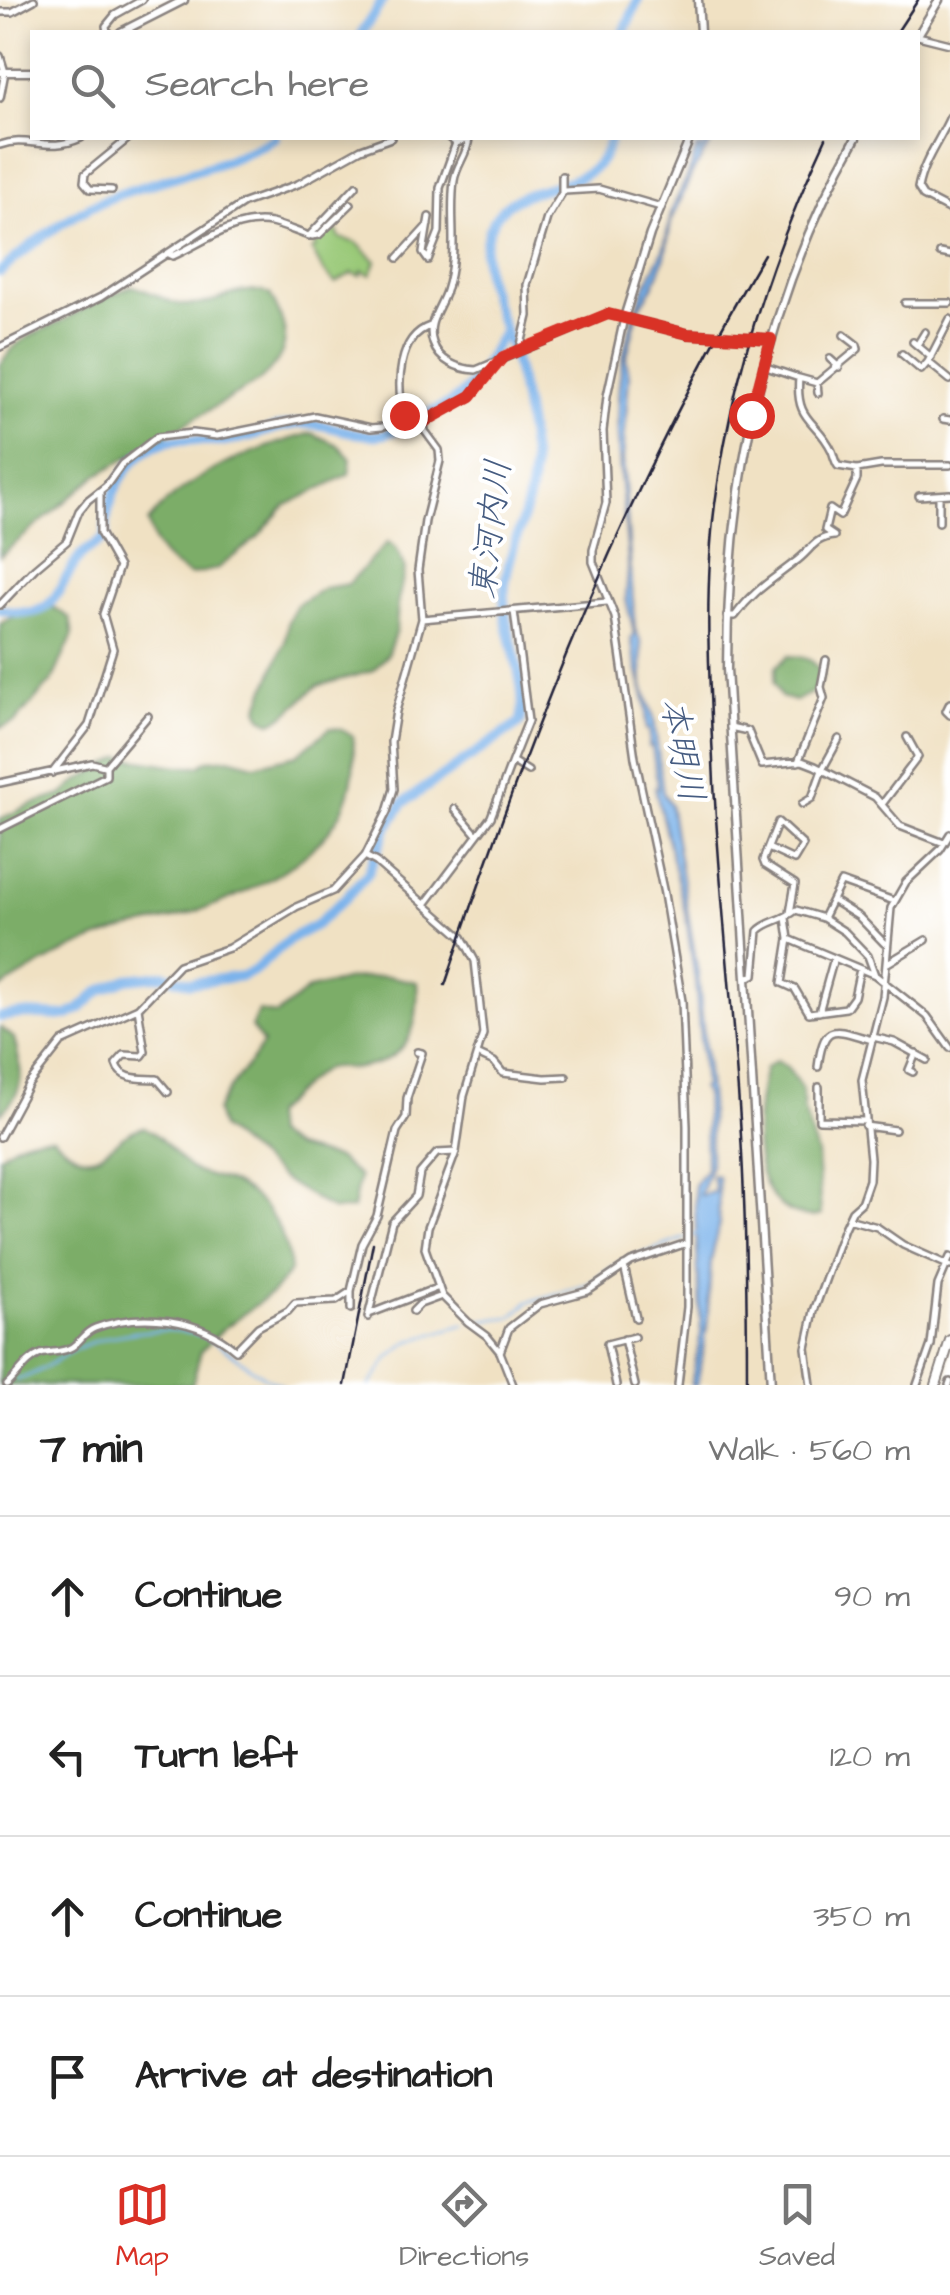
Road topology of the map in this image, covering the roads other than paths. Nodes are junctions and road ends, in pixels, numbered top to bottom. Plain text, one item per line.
1 (34, 0) edge
2 (142, 0) edge
3 (184, 0) edge
4 (698, 0) edge
5 (939, 0) edge
6 (0, 12) edge
7 (107, 30) edge
8 (124, 30) edge
9 (700, 30) edge
10 (920, 32) edge
11 (920, 36) edge
12 (950, 44) edge
13 (0, 56) edge
14 (3, 72) edge
15 (30, 72) edge
16 (0, 98) edge
17 (950, 117) edge
18 (76, 140) edge
19 (127, 140) edge
20 (386, 140) edge
21 (451, 140) edge
22 (465, 140) edge
23 (469, 140) edge
24 (689, 140) edge
25 (855, 140) edge
26 (456, 144) junction
27 (0, 145) edge
28 (562, 176) dead end
29 (356, 186) dead end
30 (112, 190) dead end
31 (563, 190) junction
32 (351, 204) dead end
33 (662, 206) junction
34 (950, 210) edge
35 (310, 236) junction
36 (940, 253) dead end
37 (168, 254) junction
38 (950, 256) edge
39 (398, 258) dead end
40 (905, 303) dead end
41 (950, 303) edge
42 (626, 319) junction
43 (949, 324) edge
44 (430, 326) junction
45 (925, 332) dead end
46 (844, 335) dead end
47 (771, 339) junction
48 (0, 346) edge
49 (518, 350) junction
50 (902, 354) dead end
51 (830, 359) dead end
52 (929, 360) junction
53 (496, 362) junction
54 (763, 366) junction
55 (839, 367) junction
56 (799, 378) junction
57 (950, 380) edge
58 (817, 382) junction
59 (818, 393) dead end
60 (804, 409) junction
61 (408, 414) junction
62 (421, 421) junction
63 (814, 424) dead end
64 (950, 465) edge
65 (857, 469) junction
66 (100, 492) junction
67 (950, 494) edge
68 (920, 496) dead end
69 (939, 496) junction
70 (939, 522) dead end
71 (607, 602) junction
72 (1, 604) edge
73 (511, 612) junction
74 (726, 616) junction
75 (422, 619) junction
76 (826, 660) dead end
77 (950, 703) edge
78 (950, 715) edge
79 (148, 716) dead end
80 (730, 727) junction
81 (906, 736) dead end
82 (839, 739) dead end
83 (512, 761) junction
84 (798, 762) junction
85 (106, 766) junction
86 (822, 770) junction
87 (528, 771) dead end
88 (52, 773) junction
89 (0, 784) edge
90 (882, 803) junction
91 (802, 804) dead end
92 (455, 809) dead end
93 (0, 829) edge
94 (950, 834) edge
95 (478, 835) junction
96 (944, 844) junction
97 (768, 848) junction
98 (366, 856) junction
99 (832, 900) junction
100 (894, 902) junction
101 (426, 904) junction
102 (788, 917) junction
103 (823, 918) junction
104 (789, 939) junction
105 (926, 940) dead end
106 (886, 945) junction
107 (834, 958) junction
108 (886, 964) junction
109 (860, 969) junction
110 (875, 975) junction
111 (746, 978) junction
112 (885, 980) junction
113 (138, 1008) junction
114 (819, 1012) junction
115 (873, 1039) junction
116 (950, 1048) edge
117 (418, 1052) dead end
118 (916, 1053) junction
119 (479, 1055) junction
120 (926, 1060) dead end
121 (818, 1067) dead end
122 (913, 1072) dead end
123 (566, 1077) dead end
124 (819, 1087) dead end
125 (168, 1092) dead end
126 (865, 1124) junction
127 (895, 1130) dead end
128 (0, 1138) edge
129 (456, 1152) junction
130 (848, 1219) junction
131 (687, 1239) junction
132 (949, 1262) edge
133 (624, 1266) junction
134 (439, 1288) junction
135 (351, 1292) junction
136 (442, 1296) junction
137 (351, 1309) dead end
138 (413, 1311) dead end
139 (636, 1318) dead end
140 (634, 1337) dead end
141 (624, 1340) junction
142 (950, 1340) edge
143 (500, 1352) junction
144 (6, 1385) edge
145 (513, 1385) edge
146 (616, 1385) edge
147 (636, 1385) edge
148 (678, 1385) edge
149 (771, 1385) edge
150 (810, 1385) edge
151 (917, 1385) edge
152 (936, 1385) edge

1 - 6 street
2 - 7 street
3 - 8 street
4 - 9 street
5 - 10 street
11 - 12 street
13 - 14 street
14 - 15 street
14 - 16 street
17 - 34 street
18 - 27 street
19 - 30 street
20 - 37 street
21 - 26 street
22 - 26 street
23 - 44 street
24 - 33 street
25 - 47 street
26 - 39 street
28 - 31 street
29 - 35 street
31 - 33 street
31 - 49 street
32 - 35 street
33 - 42 street
35 - 37 street
36 - 38 street
37 - 48 street
40 - 41 street
42 - 47 street
42 - 49 street
42 - 71 street
43 - 52 street
44 - 53 street
44 - 61 street
45 - 52 street
46 - 55 street
47 - 54 street
49 - 53 street
50 - 52 street
51 - 55 street
52 - 57 street
53 - 62 street
54 - 56 street
54 - 74 street
55 - 58 street
56 - 58 street
56 - 60 street
58 - 59 street
60 - 63 street
60 - 65 street
61 - 62 street
61 - 66 street
62 - 75 street
64 - 65 street
65 - 74 street
66 - 72 street
66 - 88 street
67 - 69 street
68 - 69 street
69 - 70 street
71 - 73 street
71 - 131 street
73 - 75 street
73 - 83 street
74 - 80 street
75 - 98 street
76 - 84 street
77 - 78 street
79 - 85 street
80 - 84 street
80 - 111 street
81 - 90 street
82 - 86 street
83 - 87 street
83 - 95 street
84 - 86 street
85 - 88 street
85 - 93 street
86 - 90 street
86 - 91 street
88 - 89 street
90 - 96 street
92 - 95 street
94 - 96 street
95 - 101 street
96 - 100 street
97 - 97 street
97 - 102 street
98 - 101 street
98 - 113 street
99 - 100 street
99 - 103 street
99 - 106 street
100 - 106 street
101 - 119 street
102 - 103 street
102 - 104 street
102 - 111 street
103 - 110 street
104 - 107 street
104 - 114 street
105 - 108 street
106 - 108 street
107 - 109 street
107 - 114 street
108 - 112 street
109 - 110 street
109 - 114 street
110 - 112 street
111 - 149 street
112 - 115 street
112 - 116 street
113 - 125 street
113 - 128 street
115 - 118 street
115 - 121 street
115 - 126 street
117 - 135 street
118 - 120 street
118 - 122 street
119 - 123 street
119 - 129 street
124 - 126 street
126 - 127 street
126 - 130 street
129 - 134 street
129 - 134 street
130 - 132 street
130 - 150 street
131 - 133 street
131 - 148 street
132 - 151 street
133 - 139 street
133 - 143 street
134 - 136 street
135 - 137 street
135 - 144 street
136 - 138 street
136 - 143 street
140 - 141 street
141 - 146 street
141 - 147 street
142 - 152 highway
143 - 145 street

